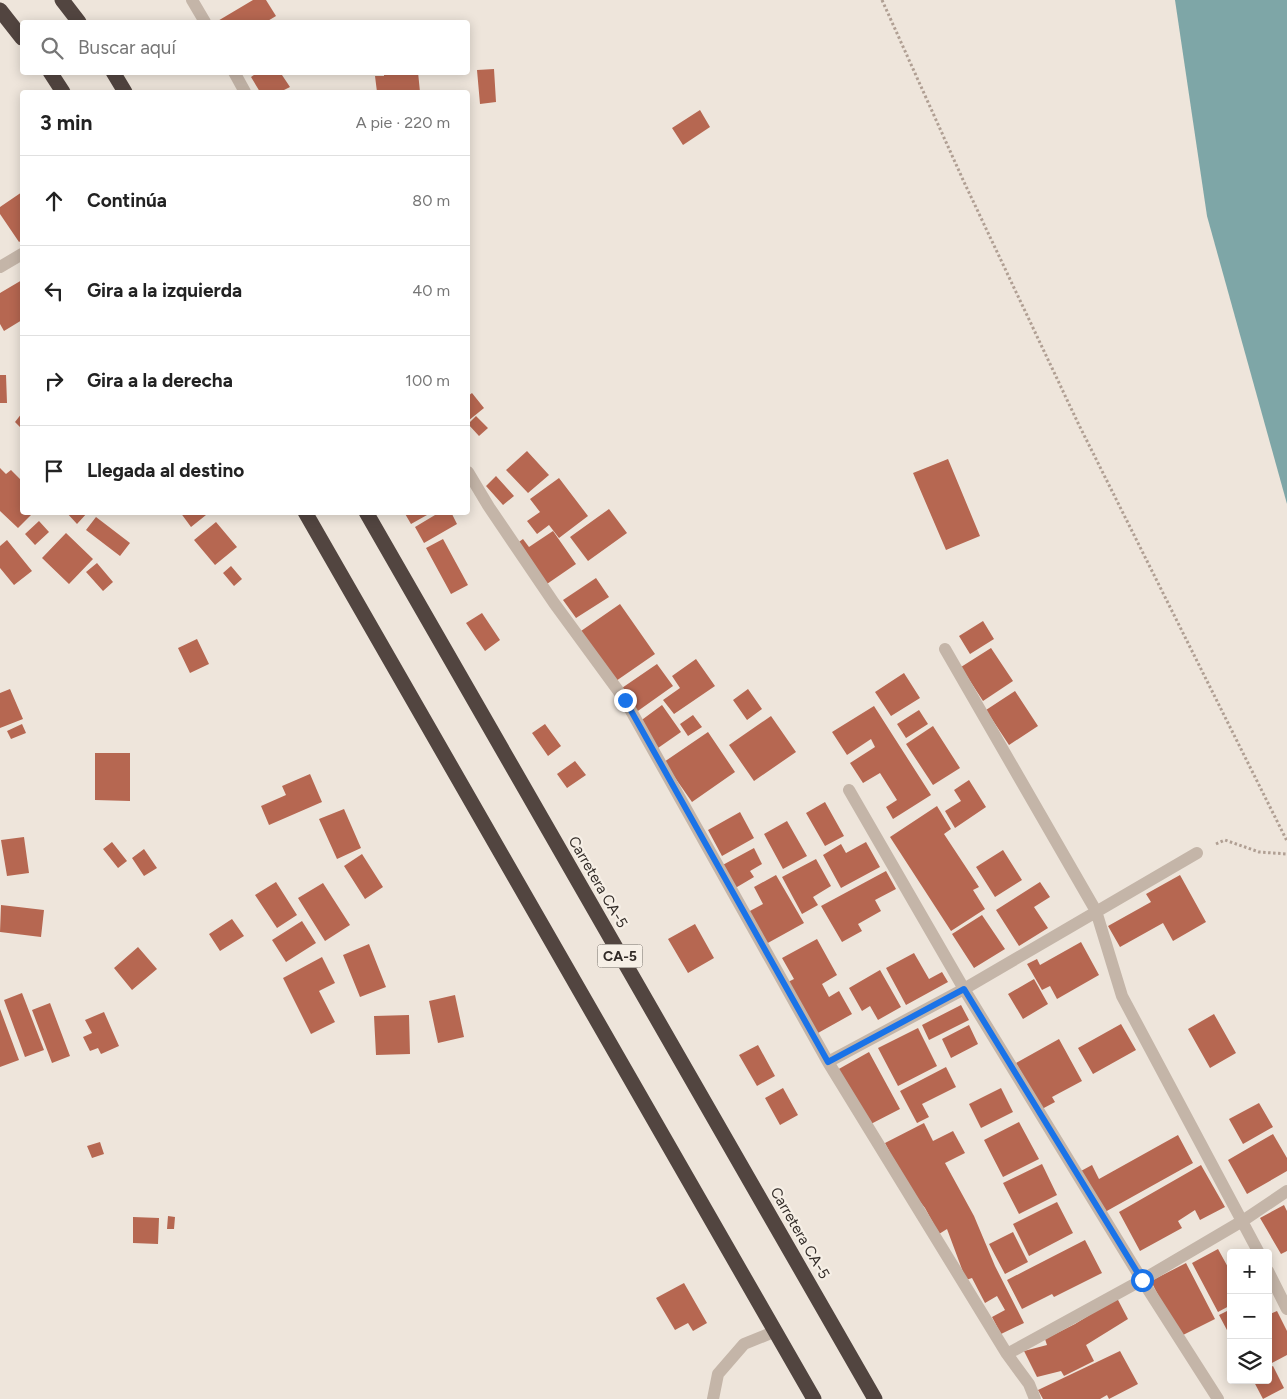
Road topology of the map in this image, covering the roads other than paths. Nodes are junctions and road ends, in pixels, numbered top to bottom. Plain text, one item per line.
1 (62, 0) edge
2 (192, 0) edge
3 (0, 10) edge
4 (77, 20) edge
5 (204, 20) edge
6 (20, 35) edge
7 (52, 75) edge
8 (115, 75) edge
9 (236, 75) edge
10 (62, 90) edge
11 (124, 90) edge
12 (244, 90) edge
13 (20, 255) edge
14 (0, 267) edge
15 (470, 476) edge
16 (307, 515) edge
17 (368, 515) edge
18 (945, 649) dead end
19 (849, 790) dead end
20 (1197, 853) road end
21 (1096, 911) junction
22 (964, 989) junction
23 (828, 1062) junction
24 (1287, 1191) edge
25 (1244, 1220) junction
26 (1258, 1249) edge
27 (1272, 1279) edge
28 (1142, 1280) junction
29 (1287, 1309) edge
30 (776, 1331) junction
31 (1007, 1354) junction
32 (713, 1399) edge
33 (814, 1399) edge
34 (875, 1399) edge
35 (1036, 1399) edge
36 (1218, 1399) edge

1 - 4 highway
2 - 5 street
3 - 6 highway
7 - 10 highway
8 - 11 highway
9 - 12 street
13 - 14 street
15 - 23 street
16 - 30 highway
17 - 34 highway, Carretera CA-5 / CA-5
18 - 21 street
19 - 22 street
20 - 21 street
21 - 22 street
21 - 25 street
22 - 23 street
22 - 28 street
23 - 31 street
24 - 25 street
25 - 26 street
25 - 28 street
27 - 29 street
28 - 31 street
28 - 36 street
30 - 32 street
30 - 33 highway
31 - 35 street

